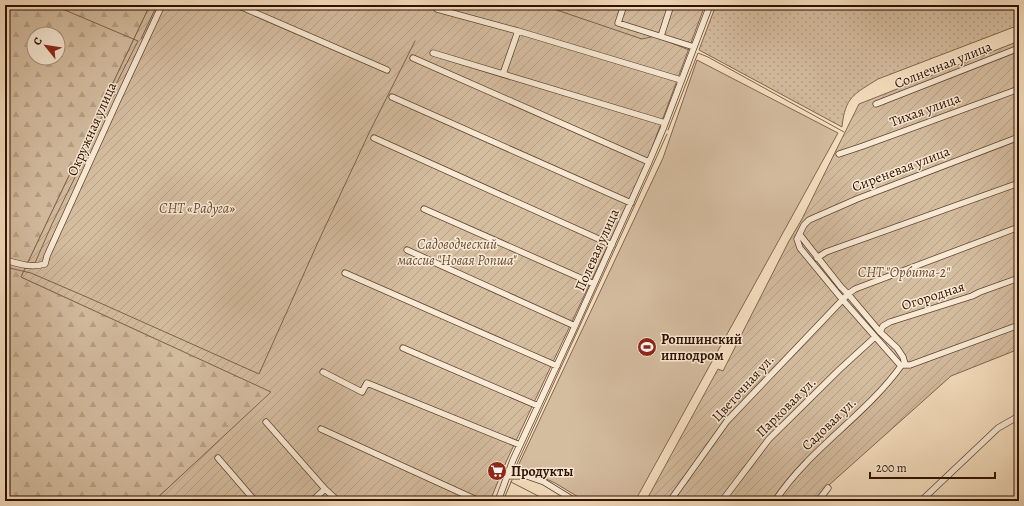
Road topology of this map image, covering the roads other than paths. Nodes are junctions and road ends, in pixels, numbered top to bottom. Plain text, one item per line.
1 (162, 5) edge
2 (237, 5) edge
3 (624, 5) edge
4 (671, 5) edge
5 (710, 5) edge
6 (437, 9) dead end
7 (518, 31) junction
8 (661, 36) junction
9 (694, 47) junction
10 (1019, 48) edge
11 (433, 53) dead end
12 (413, 58) dead end
13 (387, 70) dead end
14 (503, 74) junction
15 (681, 80) junction
16 (1019, 89) edge
17 (392, 97) dead end
18 (876, 104) dead end
19 (665, 123) junction
20 (1019, 137) edge
21 (374, 138) dead end
22 (839, 154) dead end
23 (649, 162) junction
24 (1019, 183) edge
25 (631, 203) junction
26 (424, 209) dead end
27 (1019, 227) edge
28 (800, 235) junction
29 (612, 245) junction
30 (407, 250) dead end
31 (817, 258) junction
32 (5, 260) edge
33 (345, 273) dead end
34 (1019, 278) edge
35 (594, 284) junction
36 (848, 294) junction
37 (842, 300) junction
38 (1019, 325) edge
39 (576, 326) junction
40 (880, 332) junction
41 (875, 337) junction
42 (403, 348) dead end
43 (903, 365) junction
44 (557, 366) junction
45 (323, 372) dead end
46 (538, 406) junction
47 (1019, 416) edge
48 (266, 422) dead end
49 (322, 429) dead end
50 (520, 445) junction
51 (218, 458) dead end
52 (508, 476) junction
53 (828, 488) dead end
54 (325, 489) junction
55 (255, 501) edge
56 (312, 501) edge
57 (338, 501) edge
58 (479, 501) edge
59 (498, 501) edge
60 (575, 501) edge
61 (670, 501) edge
62 (722, 501) edge
63 (775, 501) edge
64 (818, 501) edge
65 (921, 501) edge

1 - 32 street, Окружная улица
2 - 13 street
3 - 8 street
4 - 8 street
5 - 9 street, Полевая улица
6 - 7 street
7 - 14 street
7 - 15 street
8 - 9 street
9 - 15 street, Полевая улица
10 - 18 street, Солнечная улица
11 - 14 street
12 - 23 street
14 - 19 street
15 - 19 street, Полевая улица
16 - 22 street, Тихая улица
17 - 25 street
19 - 23 street, Полевая улица
20 - 28 street, Сиреневая улица
21 - 29 street
23 - 25 street, Полевая улица
24 - 31 street
25 - 29 street, Полевая улица
26 - 35 street
27 - 36 street, Цветочная ул.
28 - 31 street
28 - 37 street
29 - 35 street, Полевая улица
30 - 39 street
31 - 36 street
33 - 44 street
34 - 40 street, Огородная
35 - 39 street, Полевая улица
36 - 37 street, Цветочная ул.
36 - 40 street
37 - 41 street
37 - 61 street, Цветочная ул.
38 - 43 street
39 - 44 street, Полевая улица
40 - 43 street
41 - 43 street
41 - 62 street, Парковая ул.
42 - 46 street
43 - 63 street, Садовая ул.
44 - 46 street, Полевая улица
45 - 50 street
46 - 50 street, Полевая улица
47 - 65 street
48 - 54 street
49 - 58 street
50 - 52 street, Полевая улица
51 - 55 street
52 - 59 street, Полевая улица
52 - 60 street
53 - 64 street
54 - 56 street
54 - 57 street

